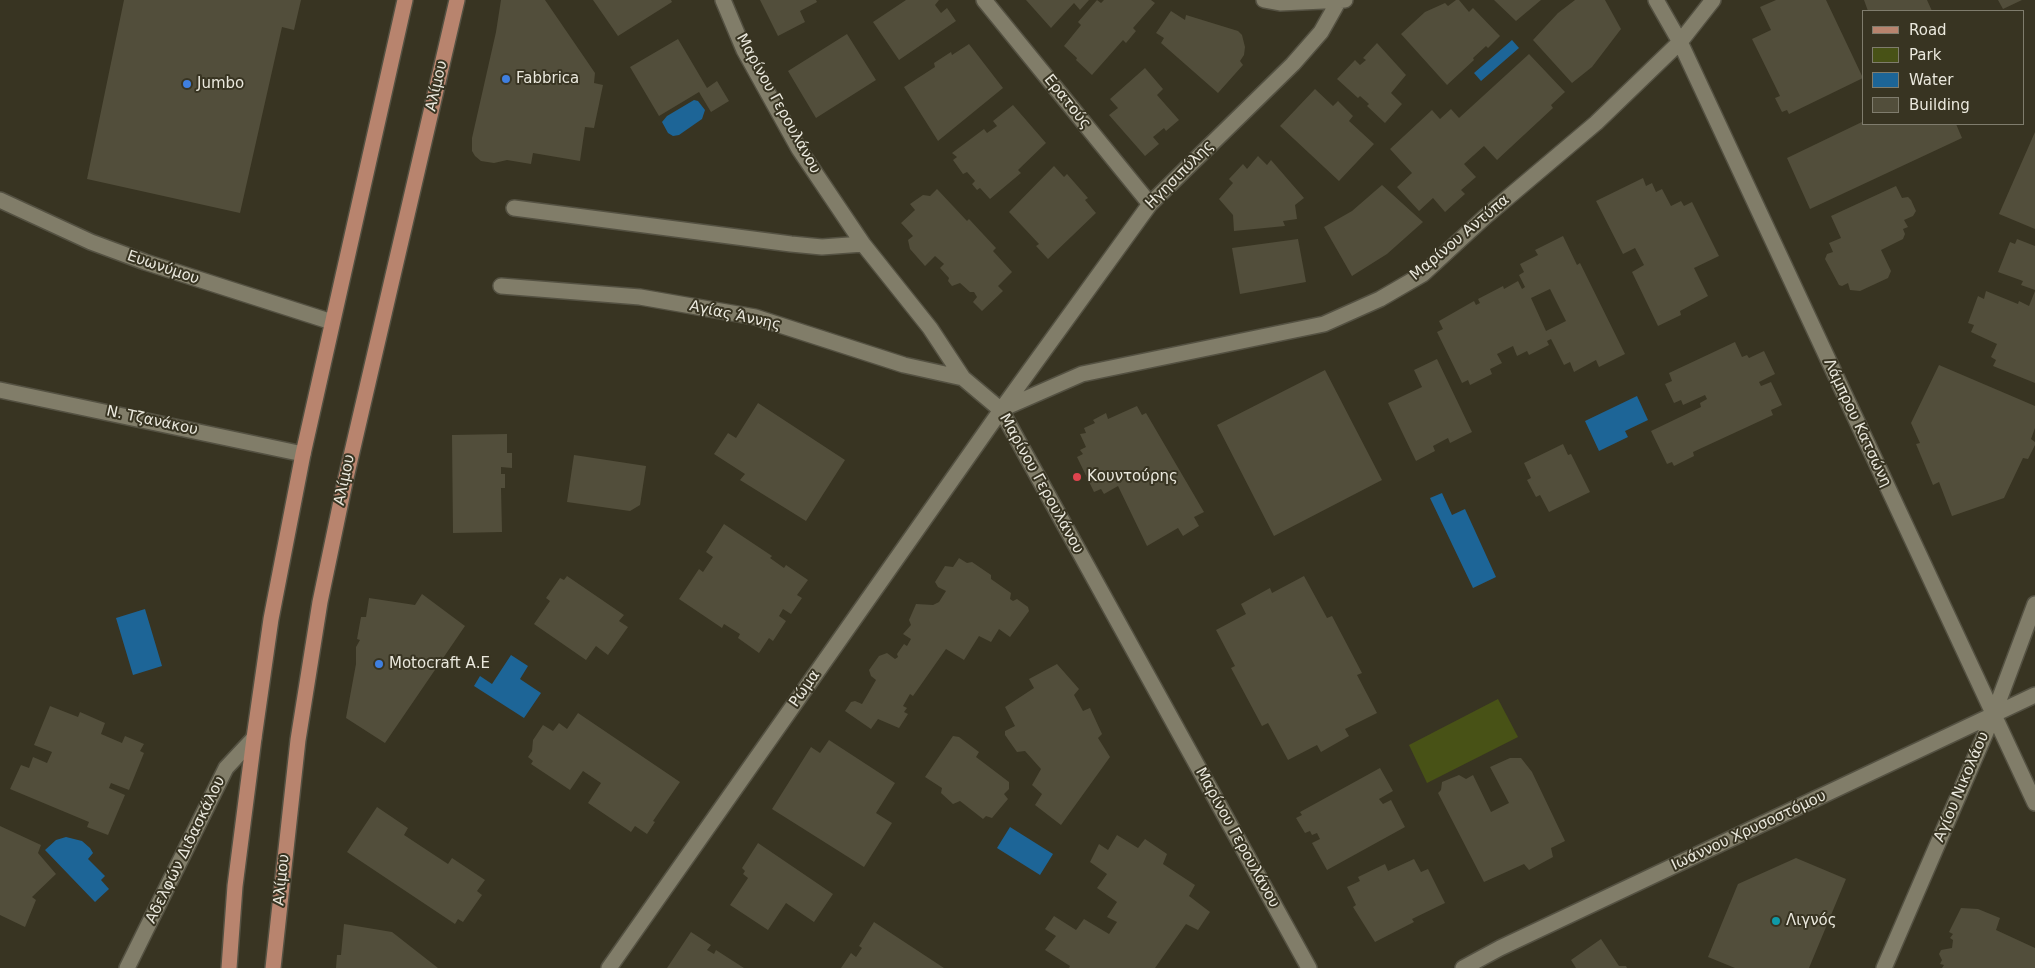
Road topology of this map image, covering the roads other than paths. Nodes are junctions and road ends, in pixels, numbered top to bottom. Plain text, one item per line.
1 (405, 0) edge
2 (457, 0) edge
3 (723, 0) edge
4 (984, 0) edge
5 (1264, 0) edge
6 (1656, 0) edge
7 (1713, 0) edge
8 (1342, 1) edge
9 (1680, 42) junction
10 (0, 200) edge
11 (1150, 204) junction
12 (514, 208) dead end
13 (863, 244) junction
14 (501, 286) dead end
15 (332, 322) junction
16 (964, 378) junction
17 (0, 393) edge
18 (1001, 410) junction
19 (303, 454) junction
20 (2035, 604) edge
21 (2035, 695) edge
22 (1993, 716) junction
23 (254, 738) junction
24 (2035, 803) edge
25 (127, 968) edge
26 (228, 968) edge
27 (273, 968) edge
28 (609, 968) edge
29 (1309, 968) edge
30 (1462, 968) edge
31 (1884, 968) edge

1 - 15 main road
2 - 27 main road, Αλίμου
3 - 13 street, Μαρίνου Γερουλάνου
4 - 11 street, Ερατούς
5 - 8 street
6 - 9 street, Λάμπρου Κατσώνη
7 - 9 street, Μαρίνου Αντύπα
8 - 11 street, Ηγησιπύλης
9 - 18 street, Μαρίνου Αντύπα
9 - 22 street, Λάμπρου Κατσώνη
10 - 15 street, Ευωνύμου
11 - 18 street, Ηγησιπύλης
12 - 13 street
13 - 16 street, Μαρίνου Γερουλάνου
14 - 16 street, Αγίας Άννης
15 - 19 main road
16 - 18 street, Μαρίνου Γερουλάνου
17 - 19 street, Ν. Τζανάκου
18 - 28 street, Ρώμα
18 - 29 street, Μαρίνου Γερουλάνου
19 - 23 main road
20 - 22 street, Αγίου Νικολάου
21 - 22 street, Ιωάννου Χρυσοστόμου
22 - 24 street, Λάμπρου Κατσώνη
22 - 30 street, Ιωάννου Χρυσοστόμου
22 - 31 street, Αγίου Νικολάου
23 - 25 street, Αδελφών Διδασκάλου
23 - 26 main road

